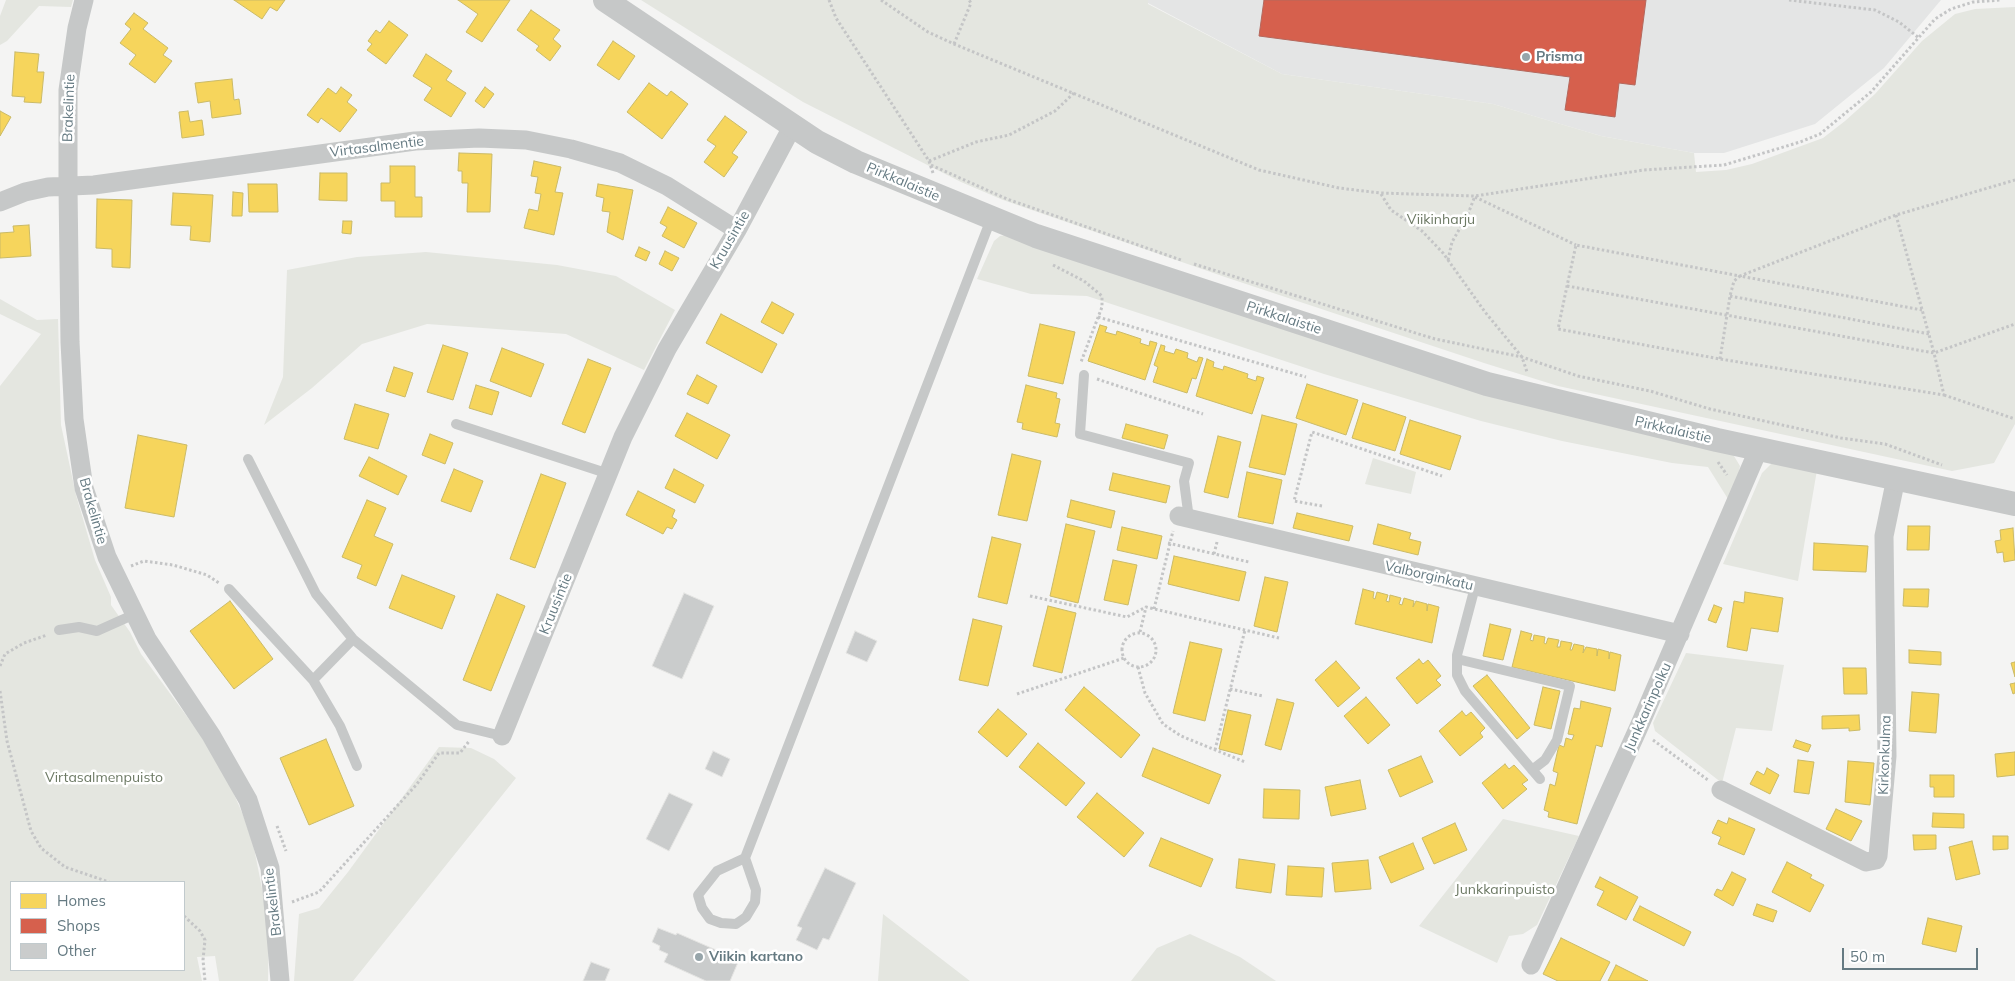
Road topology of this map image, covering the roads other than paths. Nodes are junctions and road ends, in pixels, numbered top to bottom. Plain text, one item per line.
1 (84, 0) edge
2 (605, 0) edge
3 (792, 127) junction
4 (68, 187) junction
5 (0, 202) edge
6 (991, 219) junction
7 (737, 230) junction
8 (1084, 374) road end
9 (456, 424) dead end
10 (1759, 448) junction
11 (248, 459) dead end
12 (608, 474) junction
13 (1896, 478) junction
14 (2015, 504) edge
15 (1184, 518) joint
16 (1475, 587) junction
17 (229, 589) road end
18 (135, 614) junction
19 (59, 630) road end
20 (1680, 634) junction
21 (353, 639) junction
22 (1457, 659) junction
23 (313, 680) junction
24 (502, 736) joint
25 (357, 766) dead end
26 (1532, 770) junction
27 (1540, 779) dead end
28 (1721, 790) road end
29 (745, 858) junction
30 (1531, 964) dead end
31 (280, 981) edge

1 - 4 street, Brakelintie
2 - 3 street, Pirkkalaistie
3 - 6 street, Pirkkalaistie
3 - 7 street, Kruusintie
4 - 5 street, Virtasalmentie
4 - 7 street, Virtasalmentie
4 - 18 street, Brakelintie
6 - 10 street, Pirkkalaistie
6 - 29 lane
7 - 12 street, Kruusintie
8 - 15 lane
9 - 12 lane
10 - 13 street, Pirkkalaistie
10 - 20 street, Junkkarinpolku
11 - 21 lane, Kruusintie
12 - 24 street, Kruusintie
13 - 14 street, Pirkkalaistie
13 - 28 street, Kirkonkulma
15 - 16 street, Valborginkatu
16 - 20 street, Valborginkatu
16 - 22 lane
17 - 23 lane
18 - 19 lane
18 - 31 street, Brakelintie
20 - 30 street, Junkkarinpolku
21 - 23 lane
21 - 24 lane, Kruusintie
22 - 26 lane
22 - 26 lane
23 - 25 lane
26 - 27 lane
29 - 29 lane

